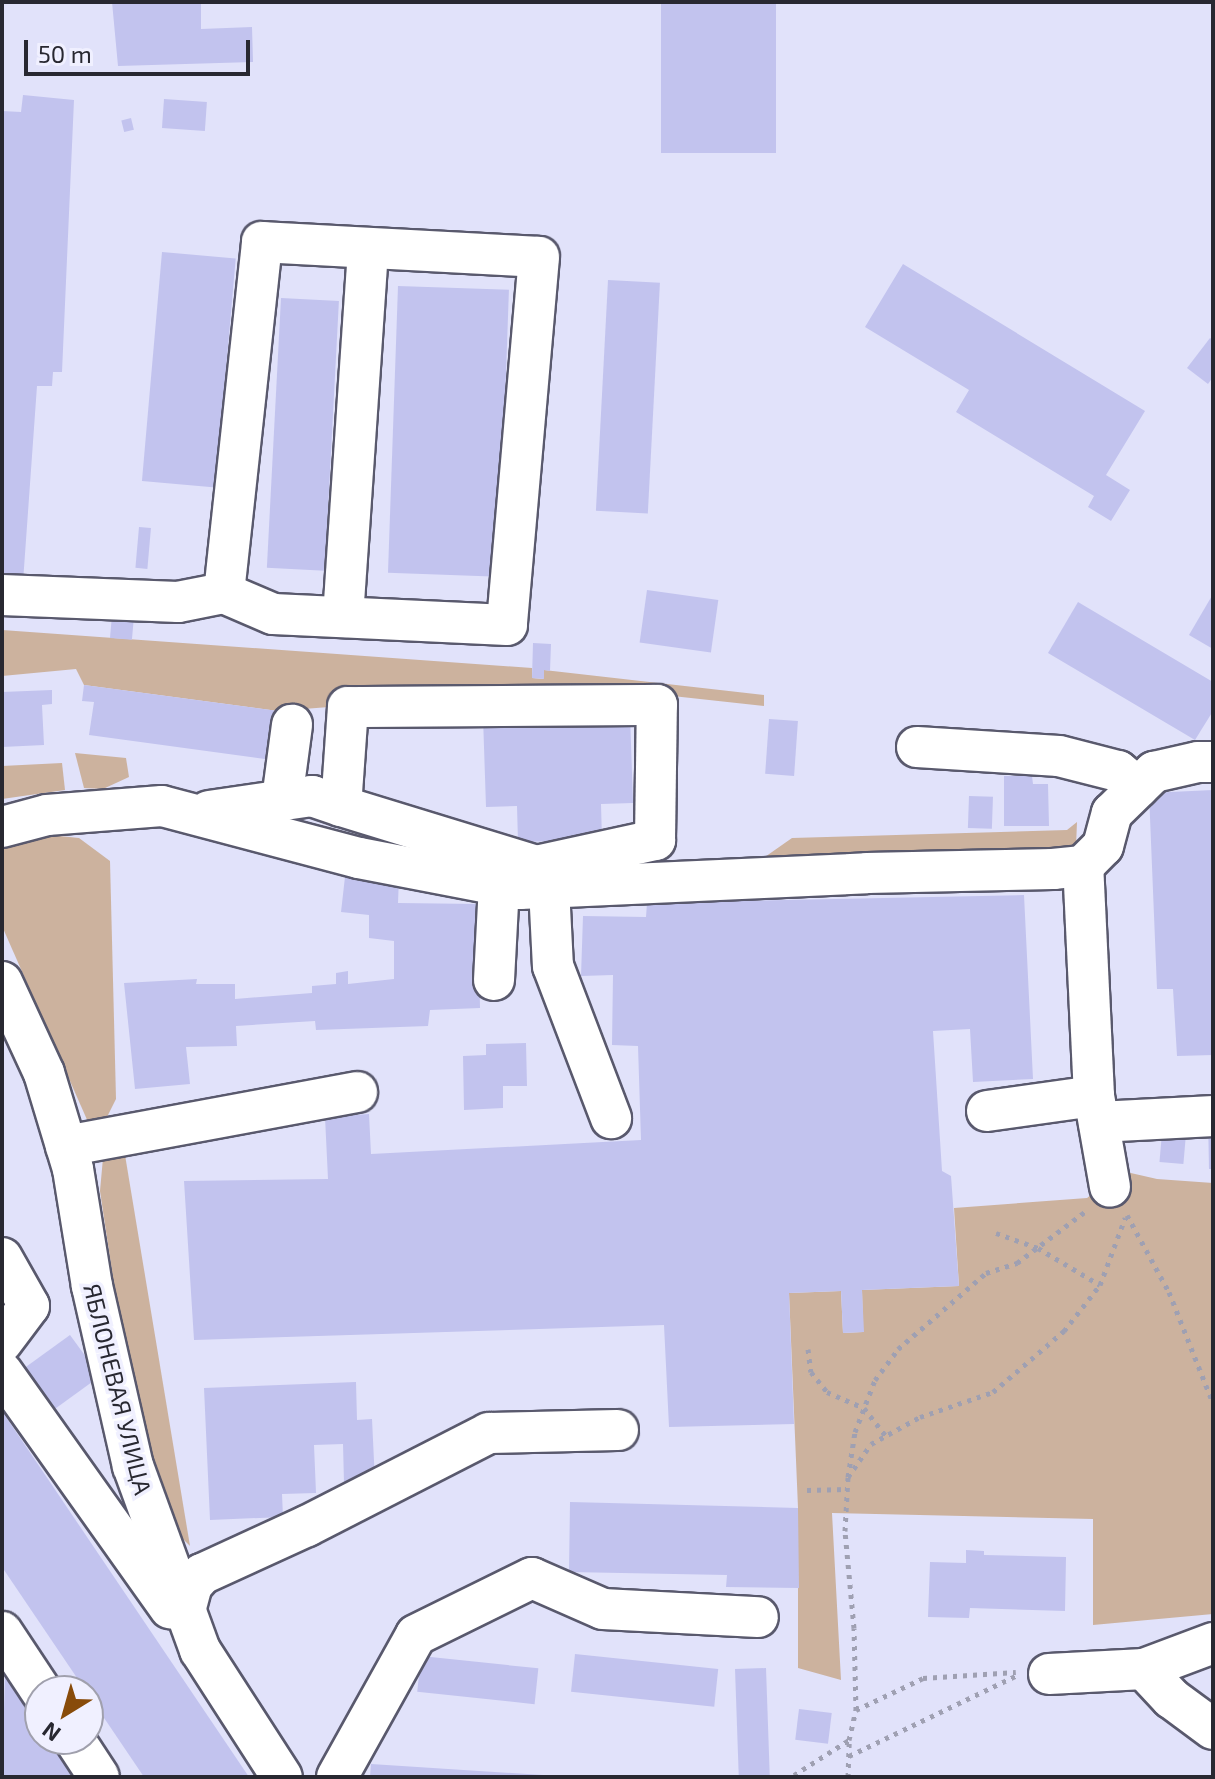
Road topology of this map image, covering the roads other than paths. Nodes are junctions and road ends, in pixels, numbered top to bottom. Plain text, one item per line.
1 (368, 249) junction
2 (224, 593) junction
3 (2, 595) edge
4 (343, 617) junction
5 (292, 725) dead end
6 (917, 747) dead end
7 (1213, 762) edge
8 (1138, 787) junction
9 (282, 800) junction
10 (341, 806) junction
11 (191, 814) junction
12 (2, 827) edge
13 (1083, 866) junction
14 (499, 885) junction
15 (549, 888) junction
16 (494, 980) dead end
17 (2, 982) edge
18 (357, 1092) dead end
19 (1096, 1109) junction
20 (987, 1111) dead end
21 (1213, 1116) edge
22 (611, 1118) dead end
23 (66, 1146) junction
24 (1118, 1201) road end
25 (2, 1258) edge
26 (2, 1342) edge
27 (2, 1372) edge
28 (618, 1430) dead end
29 (185, 1611) junction
30 (758, 1617) dead end
31 (2, 1632) edge
32 (1213, 1643) edge
33 (200, 1650) junction
34 (1144, 1669) junction
35 (1036, 1673) road end
36 (30, 1675) edge
37 (1213, 1729) edge
38 (85, 1755) edge
39 (99, 1777) edge
40 (282, 1777) edge
41 (337, 1777) edge

1 - 2 lane
1 - 4 lane
1 - 4 lane
2 - 3 lane
2 - 4 lane
5 - 9 lane
6 - 8 lane
7 - 8 lane
8 - 13 lane
9 - 10 lane
9 - 11 lane
10 - 10 lane
11 - 12 lane
11 - 14 lane
13 - 15 lane
13 - 19 lane
14 - 15 lane
14 - 16 lane
15 - 22 lane
17 - 23 lane, ЯБЛОНЕВАЯ УЛИЦА
18 - 23 lane
19 - 20 lane
19 - 21 lane
19 - 24 lane
23 - 29 lane, ЯБЛОНЕВАЯ УЛИЦА
25 - 26 lane
27 - 33 lane
28 - 29 lane
29 - 33 lane, ЯБЛОНЕВАЯ УЛИЦА
30 - 41 lane
31 - 36 lane
32 - 34 lane
33 - 40 lane, ЯБЛОНЕВАЯ УЛИЦА
34 - 35 lane
34 - 37 lane
38 - 39 lane

